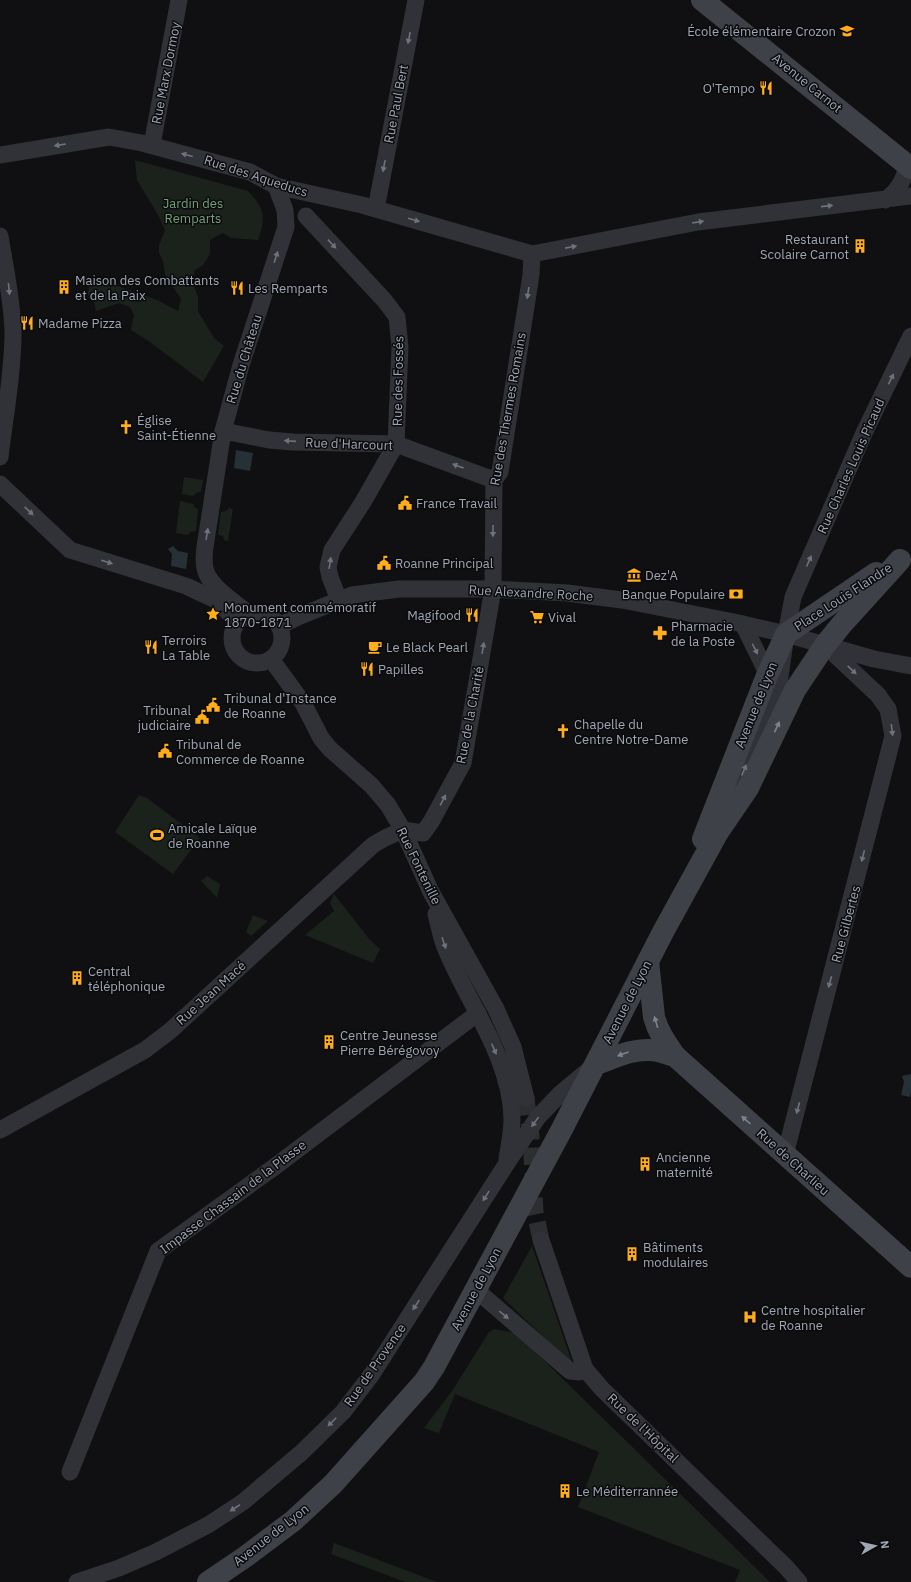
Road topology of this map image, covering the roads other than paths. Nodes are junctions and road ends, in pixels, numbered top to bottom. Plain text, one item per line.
1 (179, 0) edge
2 (416, 0) edge
3 (702, 0) edge
4 (152, 145) junction
5 (0, 155) edge
6 (909, 166) edge
7 (276, 186) junction
8 (911, 196) edge
9 (340, 199) junction
10 (885, 200) junction
11 (376, 209) junction
12 (306, 216) junction
13 (286, 227) junction
14 (0, 236) edge
15 (532, 254) junction
16 (911, 336) edge
17 (223, 431) junction
18 (396, 444) junction
19 (0, 457) edge
20 (494, 480) junction
21 (0, 484) edge
22 (905, 556) edge
23 (206, 573) junction
24 (862, 582) junction
25 (186, 586) junction
26 (492, 589) junction
27 (793, 597) joint
28 (339, 600) junction
29 (243, 618) junction
30 (743, 624) junction
31 (279, 626) junction
32 (786, 634) junction
33 (825, 645) junction
34 (271, 659) junction
35 (911, 666) edge
36 (768, 675) junction
37 (878, 695) joint
38 (403, 830) junction
39 (718, 832) junction
40 (431, 892) junction
41 (663, 932) junction
42 (648, 961) junction
43 (478, 1013) junction
44 (675, 1056) junction
45 (596, 1064) junction
46 (526, 1098) tunnel mouth
47 (0, 1130) edge
48 (785, 1155) junction
49 (507, 1163) junction
50 (541, 1240) tunnel mouth
51 (911, 1268) edge
52 (475, 1289) junction
53 (585, 1369) junction
54 (70, 1472) dead end
55 (77, 1582) edge
56 (208, 1582) edge
57 (799, 1582) edge

1 - 4 street, Rue Marx Dormoy
2 -> 11 street, Rue Paul Bert
3 - 6 main road, Avenue Carnot
4 -> 5 street, Rue des Aqueducs
7 -> 4 street, Rue des Aqueducs
6 - 10 street
7 - 9 street, Rue des Aqueducs
7 - 13 street, Rue du Château
8 - 10 street
9 - 11 street, Rue des Aqueducs
9 - 12 street
15 -> 10 street
11 -> 15 street, Rue des Aqueducs
12 - 13 street
12 -> 18 street, Rue des Fossés
17 -> 13 street, Rue du Château
14 -> 19 street
15 -> 20 street, Rue des Thermes Romains
27 -> 16 street, Rue Charles Louis Picaud
18 -> 17 street, Rue d'Harcourt
23 -> 17 street, Rue du Château
20 -> 18 street, Rue d'Harcourt
28 -> 18 street, Rue des Fossés
20 -> 26 street, Rue des Thermes Romains
21 -> 25 street
22 - 24 main road, Place Louis Flandre
22 - 33 main road, Avenue de Lyon
23 - 25 street
23 - 29 street
24 - 32 main road, Place Louis Flandre
24 - 33 street
25 - 29 street
26 - 28 street, Rue Alexandre Roche
26 - 30 street, Rue Alexandre Roche
38 -> 26 street, Rue de la Charité
27 - 32 street, Place Louis Flandre
28 - 31 street, Rue Alexandre Roche
29 - 31 street
29 - 34 street
30 - 32 street, Rue Alexandre Roche
30 -> 36 street
31 - 34 street
32 - 33 street, Place Louis Flandre
32 - 36 main road, Avenue de Lyon
39 -> 32 street
33 - 35 street, Place Louis Flandre
33 -> 37 street, Place Louis Flandre
39 -> 33 main road, Avenue de Lyon
34 - 38 street, Rue Fontenille
36 - 41 main road, Avenue de Lyon
37 -> 48 street, Rue Gilbertes
38 - 40 street, Rue Fontenille
38 - 47 street, Rue Jean Macé
39 - 41 main road, Avenue de Lyon
40 -> 43 street
40 - 46 street, Rue Fontenille
41 - 42 main road, Avenue de Lyon
44 -> 42 main road, Rue de Charlieu
42 - 45 main road, Avenue de Lyon
43 -> 49 street
43 - 54 street, Impasse Chassain de la Plasse
44 -> 45 main road, Rue de Charlieu
48 -> 44 main road, Rue de Charlieu
45 -> 49 street, Rue de Provence
45 - 52 main road, Avenue de Lyon
48 - 51 main road, Rue de Charlieu
49 -> 55 street, Rue de Provence
50 - 53 street, Rue de l'Hôpital
52 -> 53 street
52 - 56 main road, Avenue de Lyon
53 - 57 street, Rue de l'Hôpital

